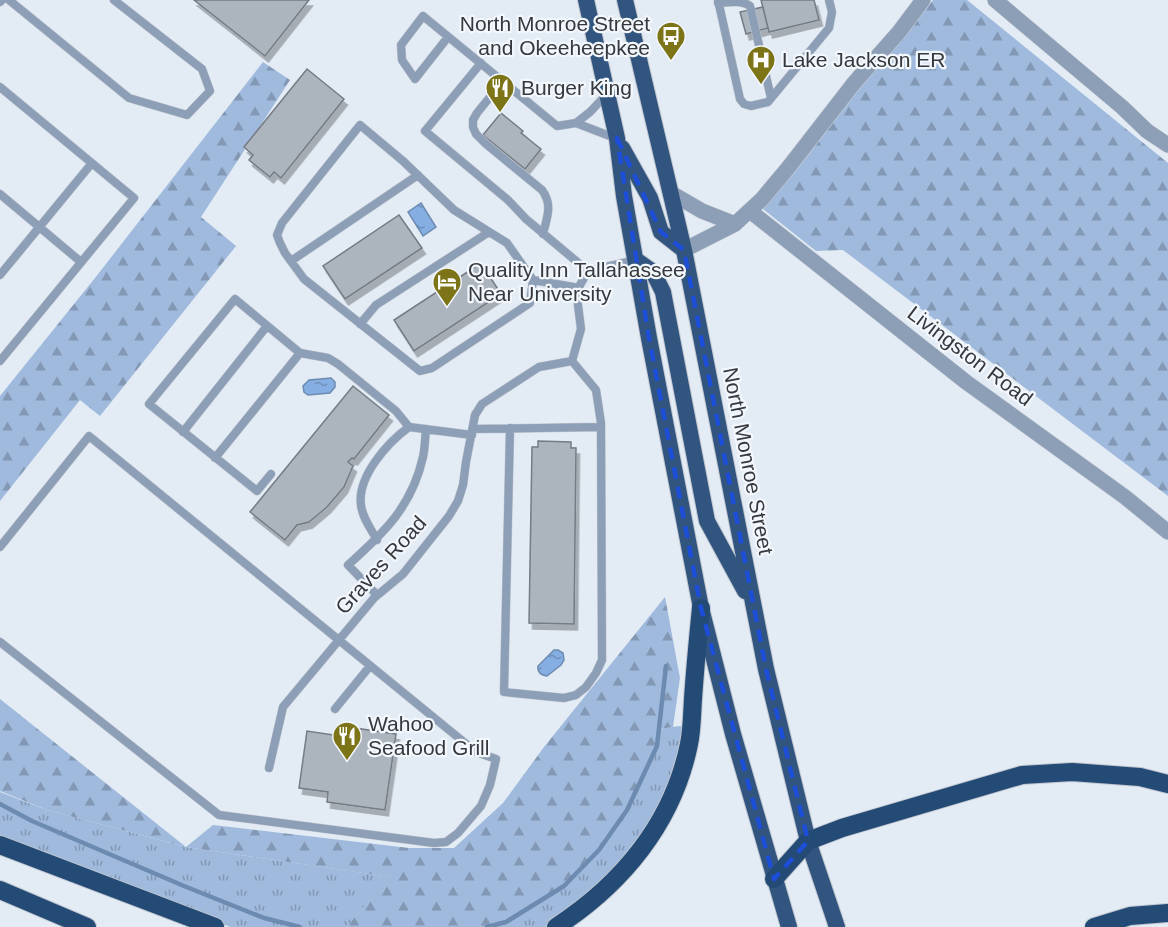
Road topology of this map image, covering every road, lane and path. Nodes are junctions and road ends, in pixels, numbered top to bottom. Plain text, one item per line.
1 (9, 0) edge
2 (114, 0) edge
3 (586, 0) edge
4 (625, 0) edge
5 (829, 0) edge
6 (923, 0) edge
7 (995, 0) edge
8 (718, 2) edge
9 (448, 37) junction
10 (480, 63) junction
11 (503, 81) junction
12 (0, 87) edge
13 (607, 94) junction
14 (771, 98) junction
15 (576, 123) junction
16 (617, 138) junction
17 (1168, 145) edge
18 (92, 163) junction
19 (418, 175) junction
20 (670, 193) junction
21 (0, 194) edge
22 (750, 211) junction
23 (735, 224) junction
24 (39, 227) junction
25 (489, 232) junction
26 (543, 234) junction
27 (684, 250) junction
28 (636, 260) junction
29 (291, 261) junction
30 (81, 262) junction
31 (588, 271) junction
32 (0, 275) edge
33 (533, 280) junction
34 (579, 288) junction
35 (360, 324) junction
36 (267, 326) junction
37 (300, 353) junction
38 (0, 361) edge
39 (572, 361) junction
40 (409, 427) junction
41 (600, 427) junction
42 (510, 428) junction
43 (426, 429) junction
44 (183, 432) junction
45 (472, 432) junction
46 (215, 458) junction
47 (271, 474) dead end
48 (1168, 532) edge
49 (377, 540) junction
50 (0, 547) edge
51 (377, 596) junction
52 (753, 605) junction
53 (700, 608) junction
54 (339, 640) junction
55 (0, 642) edge
56 (370, 666) junction
57 (335, 709) dead end
58 (269, 768) dead end
59 (1168, 783) edge
60 (808, 841) junction
61 (0, 846) edge
62 (774, 879) junction
63 (0, 890) edge
64 (1168, 913) edge
65 (87, 927) edge
66 (215, 927) edge
67 (556, 927) edge
68 (789, 927) edge
69 (837, 927) edge
70 (1094, 927) edge

1 - 2 lane
3 - 13 highway
4 - 20 highway, North Monroe Street
5 - 14 lane
6 - 22 street
7 - 17 street
8 - 14 lane
8 - 14 lane
9 - 9 lane
9 - 10 lane
10 - 11 lane
10 - 26 lane
11 - 15 lane
11 - 26 lane
12 - 18 lane
13 - 15 lane
13 - 16 highway
15 - 16 lane
16 - 27 highway
16 - 28 highway
18 - 24 lane
18 - 30 lane
19 - 25 lane
19 - 29 lane
19 - 29 lane
20 - 23 street
20 - 27 highway, North Monroe Street
21 - 24 lane
22 - 23 street
22 - 48 street, Livingston Road
23 - 27 street
24 - 30 lane
24 - 32 lane
25 - 33 lane
25 - 35 lane
26 - 31 lane
27 - 52 highway, North Monroe Street
28 - 31 lane
28 - 52 highway
28 - 53 highway
29 - 35 lane
30 - 38 lane
31 - 34 lane
33 - 34 lane
33 - 35 lane
34 - 39 lane
36 - 37 lane
36 - 44 lane
36 - 44 lane
37 - 40 lane
37 - 46 lane
39 - 41 lane
39 - 45 lane, Graves Road
40 - 43 lane
40 - 49 lane
41 - 42 lane
41 - 42 lane
42 - 45 lane
43 - 45 lane
43 - 49 lane
44 - 46 lane
45 - 51 lane, Graves Road
46 - 47 lane
49 - 51 lane
50 - 54 lane
51 - 54 lane, Graves Road
52 - 60 highway, North Monroe Street
53 - 62 highway
53 - 67 highway
54 - 56 lane
54 - 58 lane, Graves Road
55 - 56 lane
56 - 57 lane
59 - 60 highway
60 - 62 highway
60 - 69 highway, North Monroe Street
61 - 66 highway
62 - 68 highway
63 - 65 highway
64 - 70 highway

